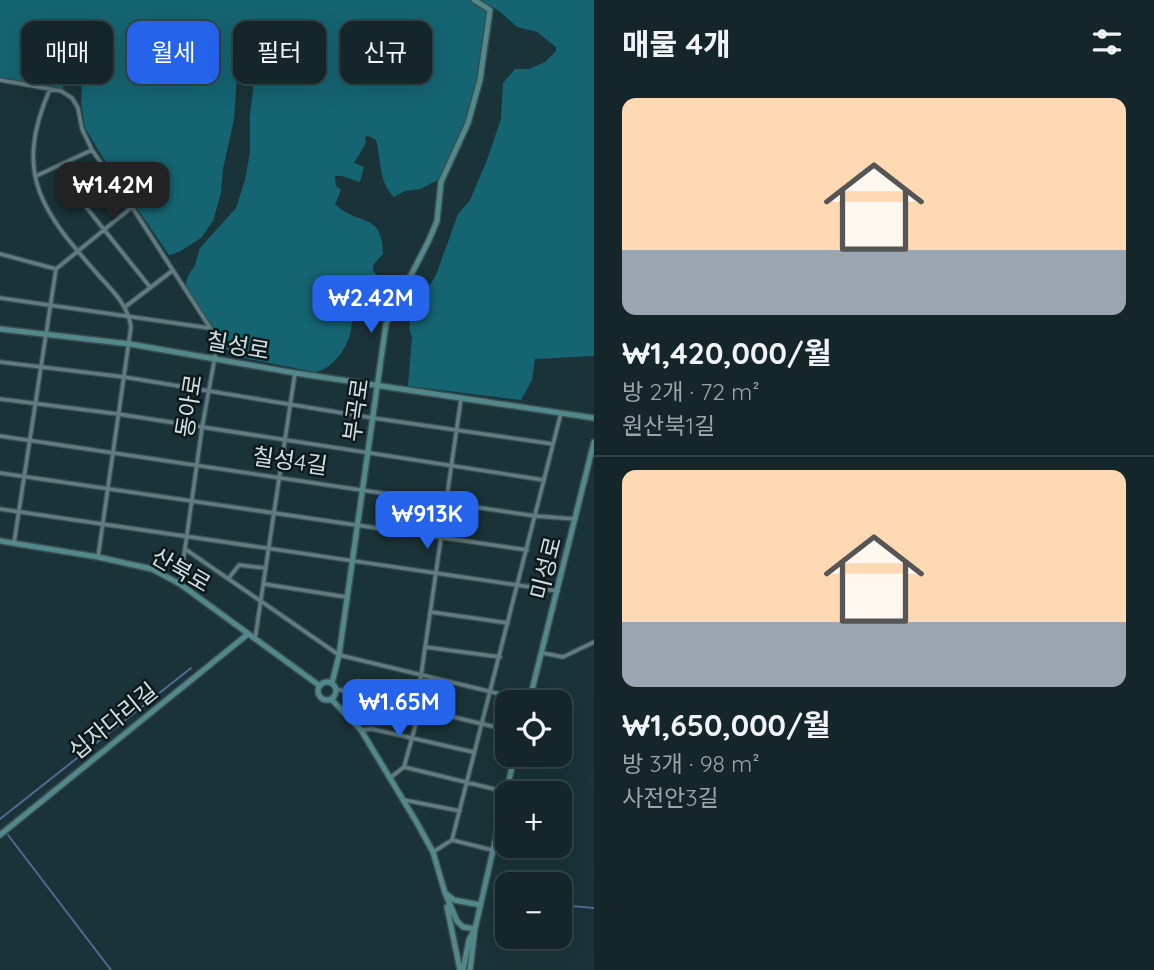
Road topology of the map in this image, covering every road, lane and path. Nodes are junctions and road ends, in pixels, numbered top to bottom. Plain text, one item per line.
1 (474, 0) edge
2 (0, 80) edge
3 (50, 89) junction
4 (92, 150) junction
5 (64, 164) junction
6 (36, 176) junction
7 (132, 207) junction
8 (103, 229) junction
9 (77, 251) junction
10 (0, 254) edge
11 (56, 269) junction
12 (172, 271) junction
13 (150, 287) junction
14 (0, 298) edge
15 (49, 304) junction
16 (125, 307) junction
17 (129, 315) junction
18 (209, 328) junction
19 (0, 329) edge
20 (45, 336) junction
21 (130, 344) junction
22 (215, 360) junction
23 (0, 362) edge
24 (40, 368) junction
25 (295, 373) junction
26 (124, 377) junction
27 (377, 386) junction
28 (208, 392) junction
29 (0, 399) edge
30 (461, 399) junction
31 (35, 404) junction
32 (290, 405) junction
33 (561, 413) junction
34 (118, 414) junction
35 (373, 418) junction
36 (594, 418) edge
37 (202, 428) junction
38 (457, 429) junction
39 (0, 436) edge
40 (29, 440) junction
41 (285, 441) junction
42 (594, 442) edge
43 (554, 444) junction
44 (113, 453) junction
45 (368, 453) junction
46 (198, 465) junction
47 (452, 466) junction
48 (0, 473) edge
49 (24, 477) junction
50 (279, 478) junction
51 (544, 480) junction
52 (108, 488) junction
53 (362, 489) junction
54 (192, 502) junction
55 (446, 502) junction
56 (0, 509) edge
57 (18, 512) junction
58 (274, 513) junction
59 (536, 516) junction
60 (576, 519) junction
61 (102, 525) junction
62 (357, 526) junction
63 (186, 537) junction
64 (441, 538) junction
65 (0, 541) edge
66 (14, 543) junction
67 (185, 550) junction
68 (268, 550) junction
69 (527, 550) junction
70 (98, 557) junction
71 (351, 561) junction
72 (266, 568) junction
73 (436, 574) junction
74 (229, 578) junction
75 (180, 584) junction
76 (264, 584) junction
77 (518, 586) junction
78 (558, 591) junction
79 (346, 597) junction
80 (262, 603) junction
81 (430, 612) junction
82 (509, 623) junction
83 (247, 634) junction
84 (255, 639) junction
85 (594, 642) edge
86 (425, 647) junction
87 (543, 653) junction
88 (339, 655) junction
89 (500, 657) junction
90 (421, 676) junction
91 (320, 686) junction
92 (334, 686) junction
93 (532, 690) edge
94 (489, 691) junction
95 (495, 692) edge
96 (331, 699) junction
97 (413, 707) junction
98 (420, 709) junction
99 (480, 723) junction
100 (495, 727) edge
101 (361, 730) junction
102 (411, 739) junction
103 (473, 752) junction
104 (404, 767) junction
105 (390, 778) junction
106 (467, 782) junction
107 (495, 789) edge
108 (402, 799) junction
109 (460, 811) junction
110 (0, 835) edge
111 (495, 838) edge
112 (452, 841) junction
113 (492, 850) junction
114 (433, 852) junction
115 (445, 893) junction
116 (480, 905) junction
117 (475, 929) junction
118 (461, 970) edge
119 (470, 970) edge

1 - 27 street, 부곡로
2 - 3 street, 동아로
3 - 4 street, 동아로
3 - 6 street
4 - 5 street
4 - 7 street, 동아로
5 - 6 street
5 - 8 street
6 - 9 street
7 - 8 street
7 - 12 street, 동아로
8 - 9 street
8 - 13 street
9 - 11 street
9 - 16 street
10 - 11 street
11 - 15 street
12 - 13 street
12 - 18 street, 동아로
13 - 16 street
14 - 15 street
15 - 17 street
15 - 20 street
16 - 17 street
17 - 18 street
17 - 21 street
18 - 22 street, 동아로
19 - 20 street, 칠성로
20 - 21 street, 칠성로
20 - 24 street
21 - 22 street, 칠성로
21 - 26 street
22 - 25 street, 칠성로
22 - 28 street, 동아로
23 - 24 street
24 - 26 street
24 - 31 street
25 - 27 street, 칠성로
25 - 32 street
26 - 28 street
26 - 34 street
27 - 30 street, 칠성로
27 - 35 street, 부곡로
28 - 32 street
28 - 37 street, 동아로
29 - 31 street
30 - 33 street, 칠성로
30 - 38 street
31 - 34 street
31 - 40 street
32 - 35 street
32 - 41 street
33 - 36 street, 칠성로
33 - 43 street
34 - 37 street
34 - 44 street
35 - 38 street
35 - 45 street, 부곡로
37 - 41 street
37 - 46 street, 동아로
38 - 43 street
38 - 47 street
39 - 40 street, 칠성4길
40 - 44 street, 칠성4길
40 - 49 street
41 - 45 street
41 - 50 street
42 - 60 street, 미성로
43 - 51 street
44 - 46 street, 칠성4길
44 - 52 street
45 - 47 street
45 - 53 street, 부곡로
46 - 50 street, 칠성4길
46 - 54 street, 동아로
47 - 51 street
47 - 55 street
48 - 49 street
49 - 52 street
49 - 57 street
50 - 53 street, 칠성4길
50 - 58 street
51 - 59 street
52 - 54 street
52 - 61 street
53 - 55 street, 칠성4길
53 - 62 street, 부곡로
54 - 58 street
54 - 63 street, 동아로
55 - 59 street, 칠성4길
55 - 64 street
56 - 57 street
57 - 61 street
57 - 66 street
58 - 62 street
58 - 68 street
59 - 60 street, 칠성4길
59 - 69 street
60 - 78 street, 미성로
61 - 63 street
61 - 70 street
62 - 64 street
62 - 71 street, 부곡로
63 - 67 street, 동아로
63 - 68 street
64 - 69 street
64 - 73 street
65 - 66 street, 산북로
66 - 70 street, 산북로
67 - 74 street
67 - 75 street, 동아로
68 - 71 street
68 - 72 street
69 - 77 street
70 - 75 street, 산북로
71 - 73 street
71 - 79 street, 부곡로
72 - 74 street
72 - 76 street
73 - 77 street
73 - 81 street
74 - 80 street
75 - 83 street, 산북로
76 - 79 street
76 - 80 street
77 - 78 street
77 - 82 street
78 - 87 street, 미성로
79 - 88 street, 부곡로
80 - 84 street
80 - 88 street
81 - 82 street
81 - 86 street
82 - 89 street
83 - 84 street, 산북로
83 - 110 street, 십자다리길
84 - 91 street, 산북로
85 - 87 street
86 - 89 street
86 - 90 street
87 - 93 street, 미성로
88 - 90 street
88 - 92 street, 부곡로
89 - 94 street
90 - 94 street
90 - 97 street
91 - 92 street
91 - 96 street
92 - 96 street
92 - 97 street
94 - 95 street
94 - 99 street
96 - 101 street
97 - 98 street
98 - 99 street
98 - 102 street
99 - 100 street
99 - 103 street
101 - 102 street
101 - 105 street
102 - 103 street
102 - 104 street
103 - 106 street
104 - 105 street
104 - 106 street
105 - 108 street
106 - 107 street
106 - 109 street
108 - 109 street
108 - 114 street
109 - 112 street
111 - 113 street
112 - 113 street
112 - 114 street
113 - 116 street
114 - 115 street
115 - 116 street
115 - 117 street
115 - 118 street
116 - 117 street
117 - 118 street
117 - 119 street

